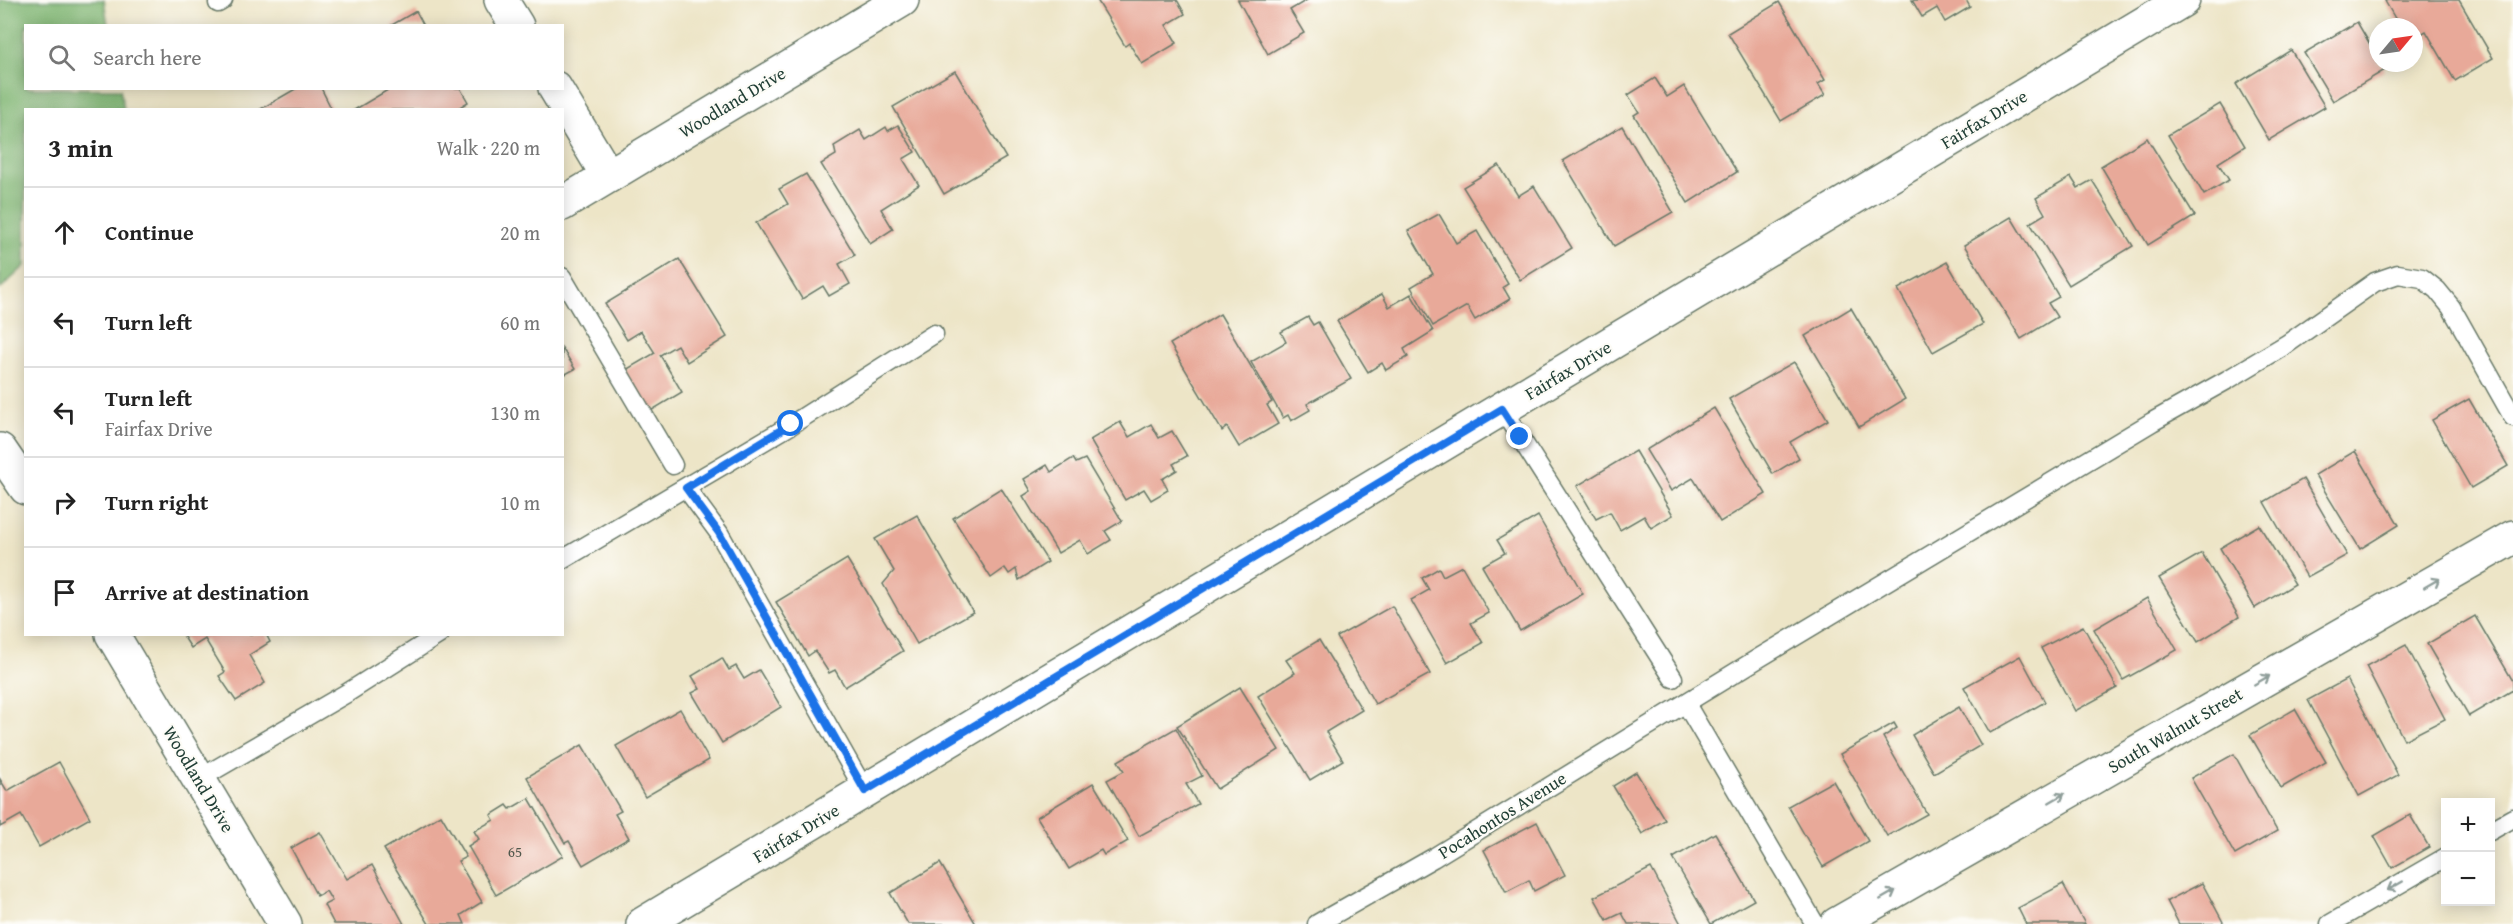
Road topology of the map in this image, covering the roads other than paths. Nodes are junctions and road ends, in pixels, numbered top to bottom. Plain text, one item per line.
1 (501, 0) edge
2 (902, 0) edge
3 (2183, 0) edge
4 (516, 24) edge
5 (556, 90) edge
6 (608, 176) junction
7 (564, 203) edge
8 (564, 280) edge
9 (934, 334) dead end
10 (1502, 409) junction
11 (2513, 417) edge
12 (0, 450) edge
13 (673, 465) dead end
14 (24, 485) edge
15 (686, 488) junction
16 (2513, 537) edge
17 (564, 559) edge
18 (113, 636) edge
19 (438, 636) edge
20 (1673, 678) dead end
21 (1686, 704) junction
22 (199, 778) junction
23 (865, 791) junction
24 (2513, 818) edge
25 (2495, 828) edge
26 (2441, 859) edge
27 (285, 924) edge
28 (644, 924) edge
29 (1317, 924) edge
30 (1815, 924) edge
31 (1837, 924) edge
32 (2330, 924) edge

1 - 4 street
2 - 6 street, Woodland Drive
3 - 10 street, Fairfax Drive
5 - 6 street
6 - 7 street, Woodland Drive
8 - 13 lane
9 - 15 lane
10 - 20 lane
10 - 23 street, Fairfax Drive
11 - 21 lane, Pocahontos Avenue
12 - 14 street
15 - 17 lane
15 - 23 lane
31 -> 16 street, South Walnut Street
18 - 22 street, Woodland Drive
19 - 22 lane
21 - 29 lane, Pocahontos Avenue
21 - 30 lane
22 - 27 street, Woodland Drive
23 - 28 street, Fairfax Drive
24 - 25 lane
26 -> 32 lane

